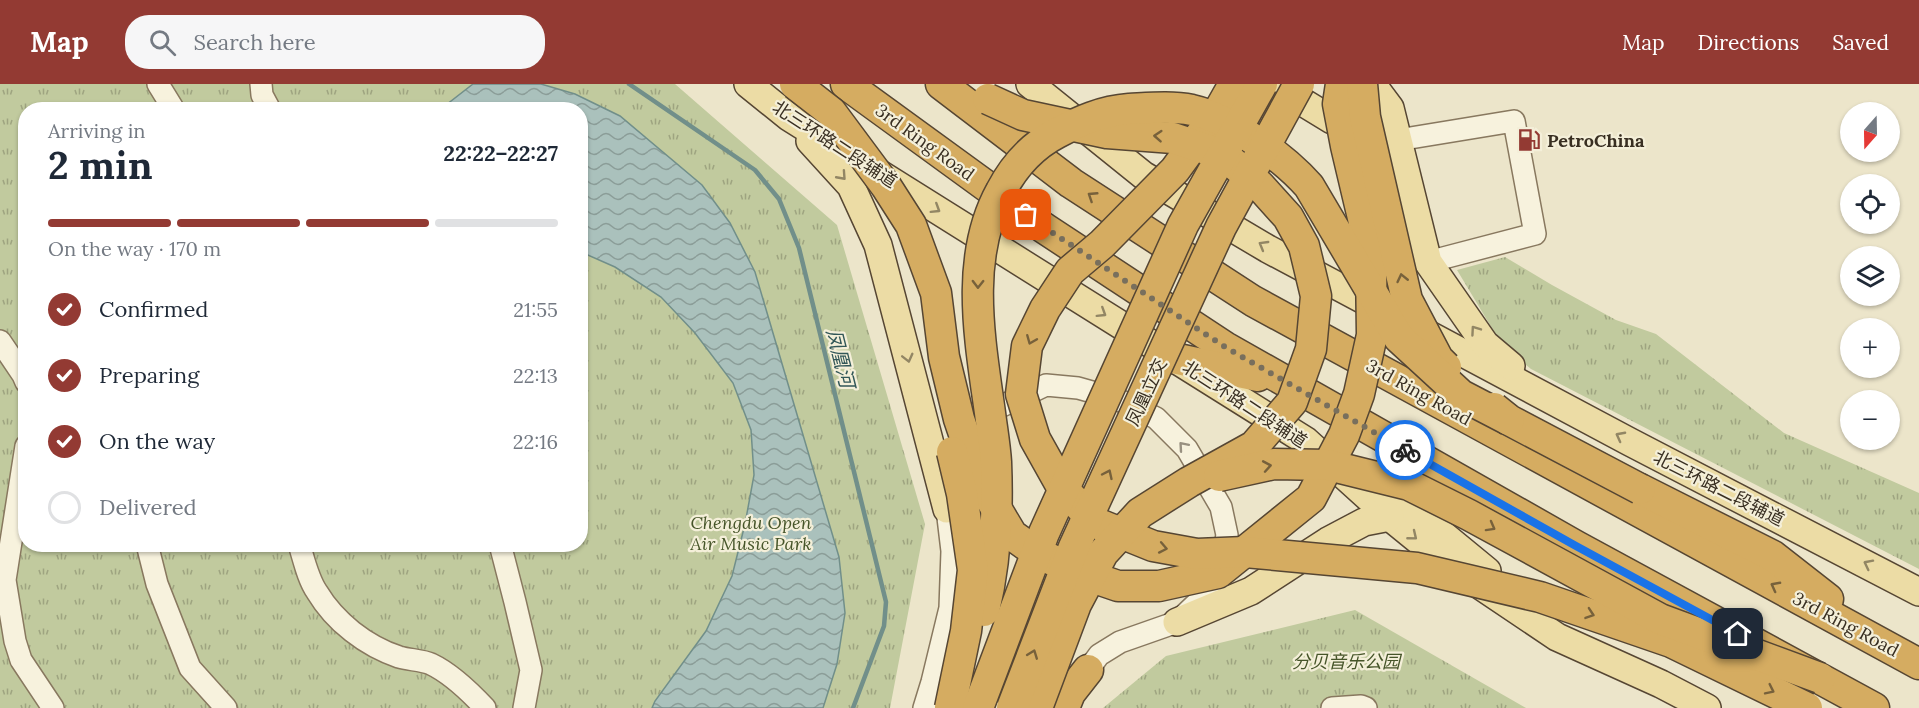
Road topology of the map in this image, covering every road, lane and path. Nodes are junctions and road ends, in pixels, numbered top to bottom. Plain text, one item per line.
1 (158, 84) edge
2 (261, 84) edge
3 (748, 84) edge
4 (795, 84) edge
5 (846, 84) edge
6 (941, 84) edge
7 (969, 84) edge
8 (1030, 84) edge
9 (1234, 84) edge
10 (1341, 84) edge
11 (1362, 84) edge
12 (1372, 84) edge
13 (1278, 85) edge
14 (1388, 96) edge
15 (169, 102) edge
16 (266, 102) edge
17 (831, 112) junction
18 (789, 117) junction
19 (1398, 140) junction
20 (1428, 262) junction
21 (0, 341) edge
22 (1173, 358) junction
23 (18, 368) edge
24 (1286, 382) junction
25 (1549, 398) junction
26 (1509, 420) junction
27 (1306, 441) junction
28 (1189, 482) junction
29 (18, 497) edge
30 (947, 509) junction
31 (1390, 517) junction
32 (149, 552) edge
33 (302, 552) edge
34 (502, 552) edge
35 (1245, 552) junction
36 (1919, 592) edge
37 (1177, 622) junction
38 (1909, 659) edge
39 (1088, 670) junction
40 (1820, 678) junction
41 (1661, 684) junction
42 (52, 708) edge
43 (226, 708) edge
44 (485, 708) edge
45 (524, 708) edge
46 (924, 708) edge
47 (952, 708) edge
48 (978, 708) edge
49 (1012, 708) edge
50 (1037, 708) edge
51 (1064, 708) edge
52 (1074, 708) edge
53 (1332, 708) edge
54 (1366, 708) edge
55 (1707, 708) edge
56 (1807, 708) edge
57 (1874, 708) edge

1 - 15 street
2 - 16 street
3 - 18 main road, 北三环路二段辅道
4 - 17 highway, bridge
5 - 24 highway, 3rd Ring Road
38 -> 6 highway, 3rd Ring Road
28 -> 7 highway, bridge
25 -> 8 main road, 北三环路二段辅道
9 -> 35 highway, bridge
10 - 35 highway, bridge
26 -> 11 highway, bridge
12 - 14 main road
13 - 14 main road
13 - 48 highway, 凤凰立交, bridge
49 -> 13 highway, 凤凰立交, bridge
14 - 19 main road
17 - 35 highway, bridge
17 - 47 highway, bridge
18 -> 22 main road, 北三环路二段辅道
18 -> 30 main road
19 - 20 main road
19 - 20 street
25 -> 20 main road
21 - 23 street
22 - 24 highway
22 - 27 main road, 北三环路二段辅道
24 - 40 highway, 3rd Ring Road, bridge
36 -> 25 main road, 北三环路二段辅道
26 - 38 highway, bridge
26 -> 47 highway, bridge
27 - 31 main road, 北三环路二段辅道
27 - 41 main road
28 -> 40 highway, bridge
28 - 50 highway, bridge
29 - 42 street
37 -> 30 street
30 - 46 street
31 - 37 main road
31 -> 41 main road, 北三环路二段辅道
32 - 43 street
33 - 44 street
34 - 45 street
35 -> 56 highway, bridge
37 - 39 street
39 - 51 highway
39 - 52 street
40 - 57 highway, 3rd Ring Road
41 - 55 main road, 北三环路二段辅道
53 - 54 street

